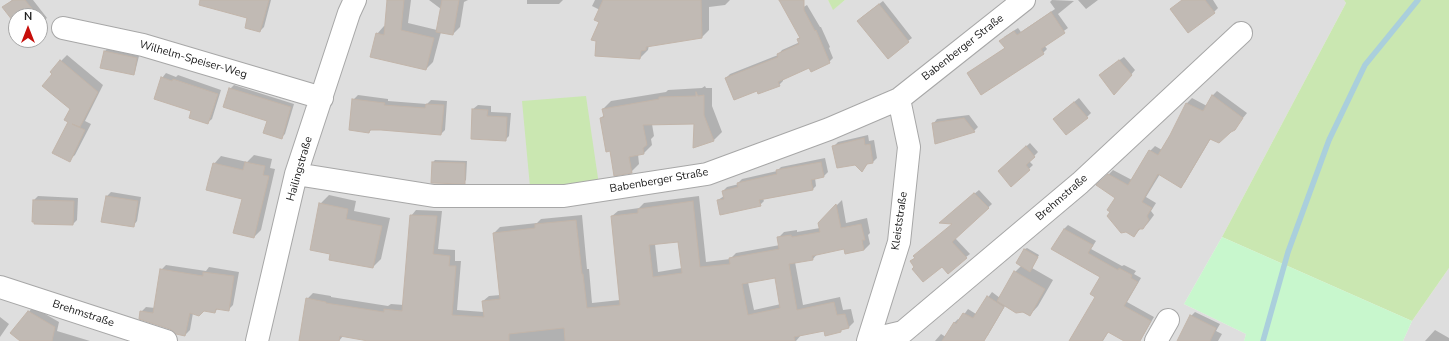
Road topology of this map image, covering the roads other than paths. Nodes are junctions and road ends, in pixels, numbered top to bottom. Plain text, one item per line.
1 (355, 0) edge
2 (1024, 0) edge
3 (63, 28) dead end
4 (1241, 33) dead end
5 (322, 98) junction
6 (899, 99) junction
7 (296, 174) junction
8 (0, 287) edge
9 (1168, 320) dead end
10 (166, 341) edge
11 (257, 341) edge
12 (868, 341) edge
13 (1156, 341) edge

1 - 5 street, Hailingstraße
2 - 6 street, Babenberger Straße
3 - 5 street, Wilhelm-Speiser-Weg
4 - 12 street, Brehmstraße
5 - 7 street, Hailingstraße
6 - 7 street, Babenberger Straße
6 - 12 street, Kleiststraße
7 - 11 street, Hailingstraße
8 - 10 street, Brehmstraße
9 - 13 street

